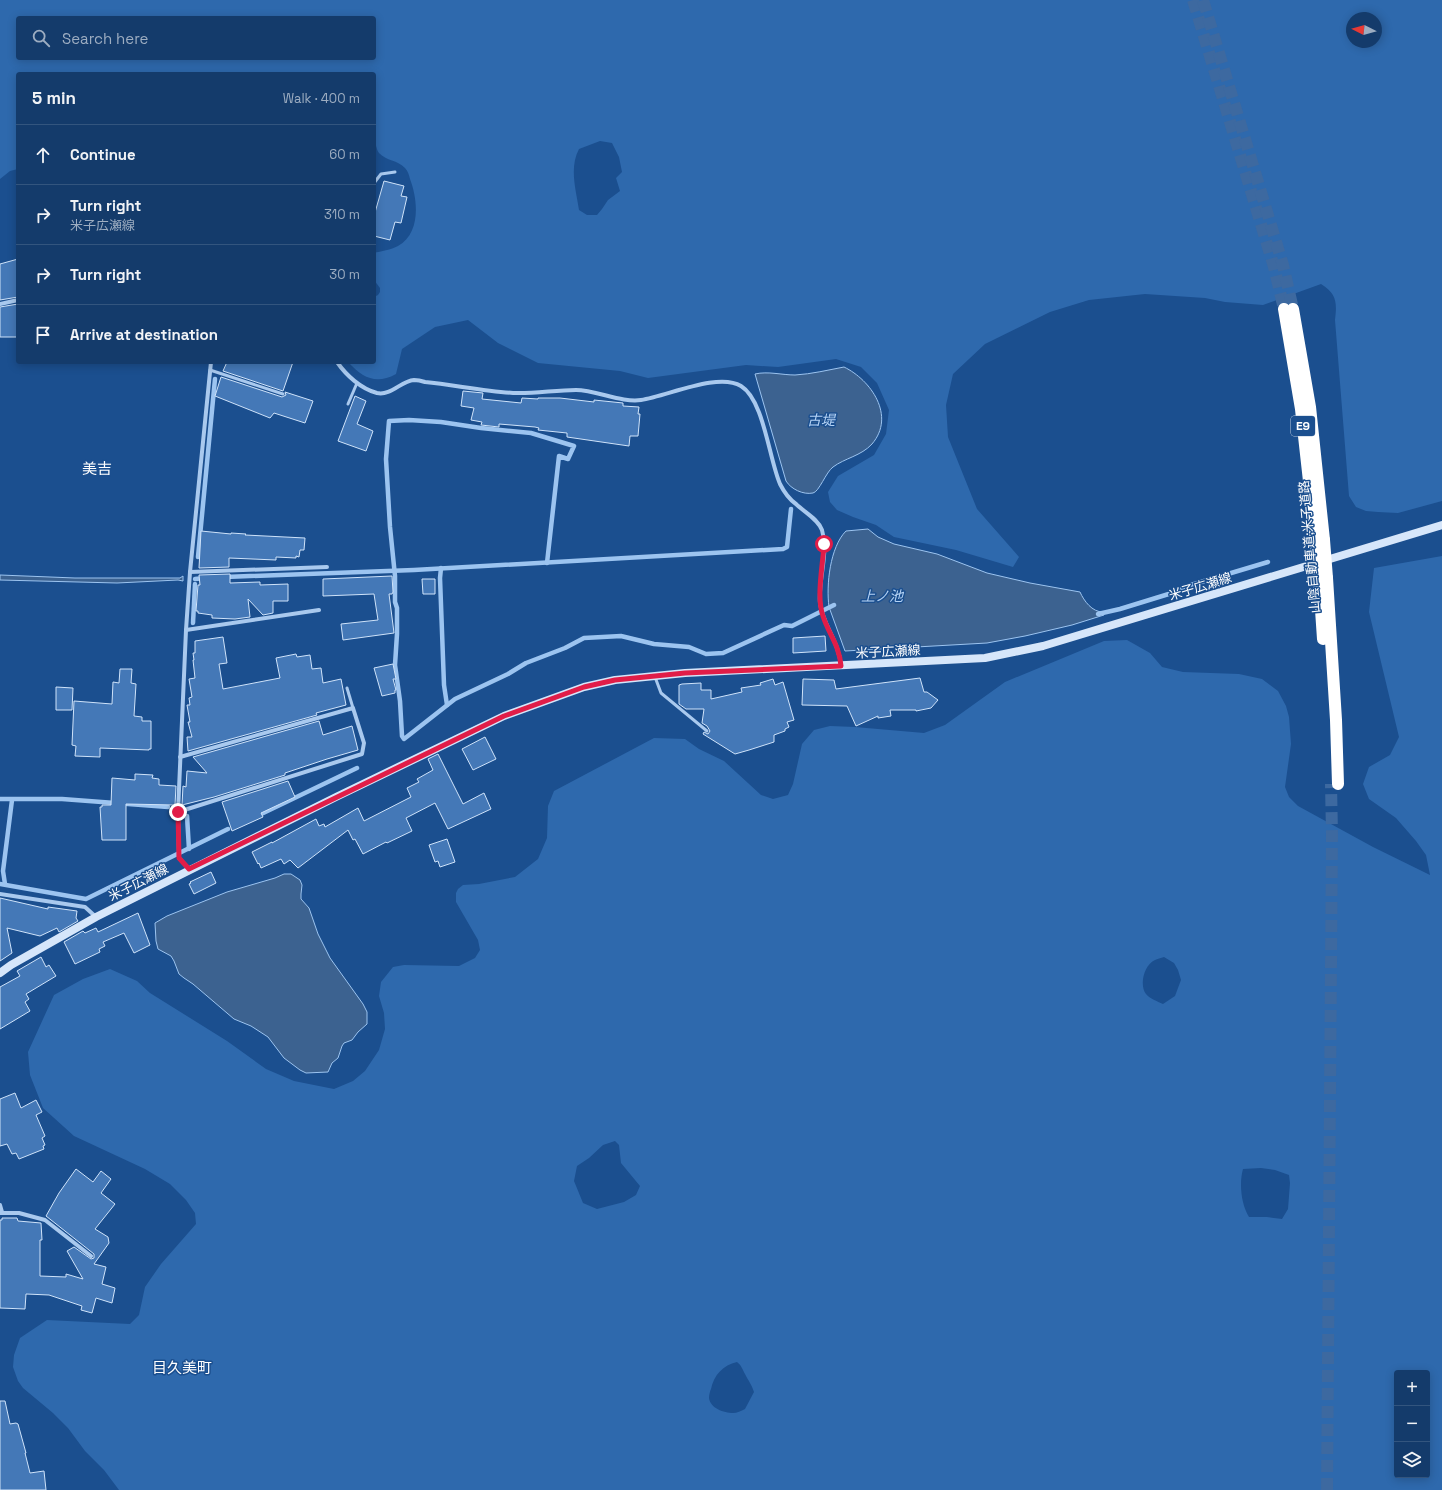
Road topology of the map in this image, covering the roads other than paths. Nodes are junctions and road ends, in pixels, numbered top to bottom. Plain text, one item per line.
1 (395, 172) dead end
2 (376, 180) edge
3 (16, 300) edge
4 (0, 304) edge
5 (1289, 309) tunnel mouth
6 (211, 364) edge
7 (338, 364) edge
8 (210, 370) junction
9 (357, 383) junction
10 (283, 394) dead end
11 (348, 404) dead end
12 (1442, 525) edge
13 (327, 567) dead end
14 (190, 572) junction
15 (319, 610) dead end
16 (186, 630) junction
17 (841, 666) junction
18 (655, 676) junction
19 (347, 688) dead end
20 (353, 708) junction
21 (707, 731) dead end
22 (180, 757) junction
23 (1334, 784) tunnel mouth
24 (178, 812) junction
25 (189, 869) junction
26 (0, 894) edge
27 (96, 917) junction
28 (0, 973) edge
29 (0, 1205) edge
30 (1, 1213) edge
31 (91, 1256) dead end

1 - 2 lane
3 - 4 street
5 - 23 highway, 山陰自動車道;米子道路 / E9, bridge
6 - 8 street
7 - 9 street
8 - 10 lane
8 - 14 street
9 - 11 lane
9 - 17 street
12 - 17 main road, 米子広瀬線
13 - 14 street
14 - 16 street
15 - 16 street
16 - 22 street
17 - 18 main road, 米子広瀬線
18 - 21 lane
18 - 25 main road, 米子広瀬線
19 - 20 lane
20 - 22 street
20 - 24 street
22 - 24 street
24 - 25 street
25 - 27 main road, 米子広瀬線
26 - 27 street
27 - 28 main road, 米子広瀬線
29 - 30 street
30 - 31 street

